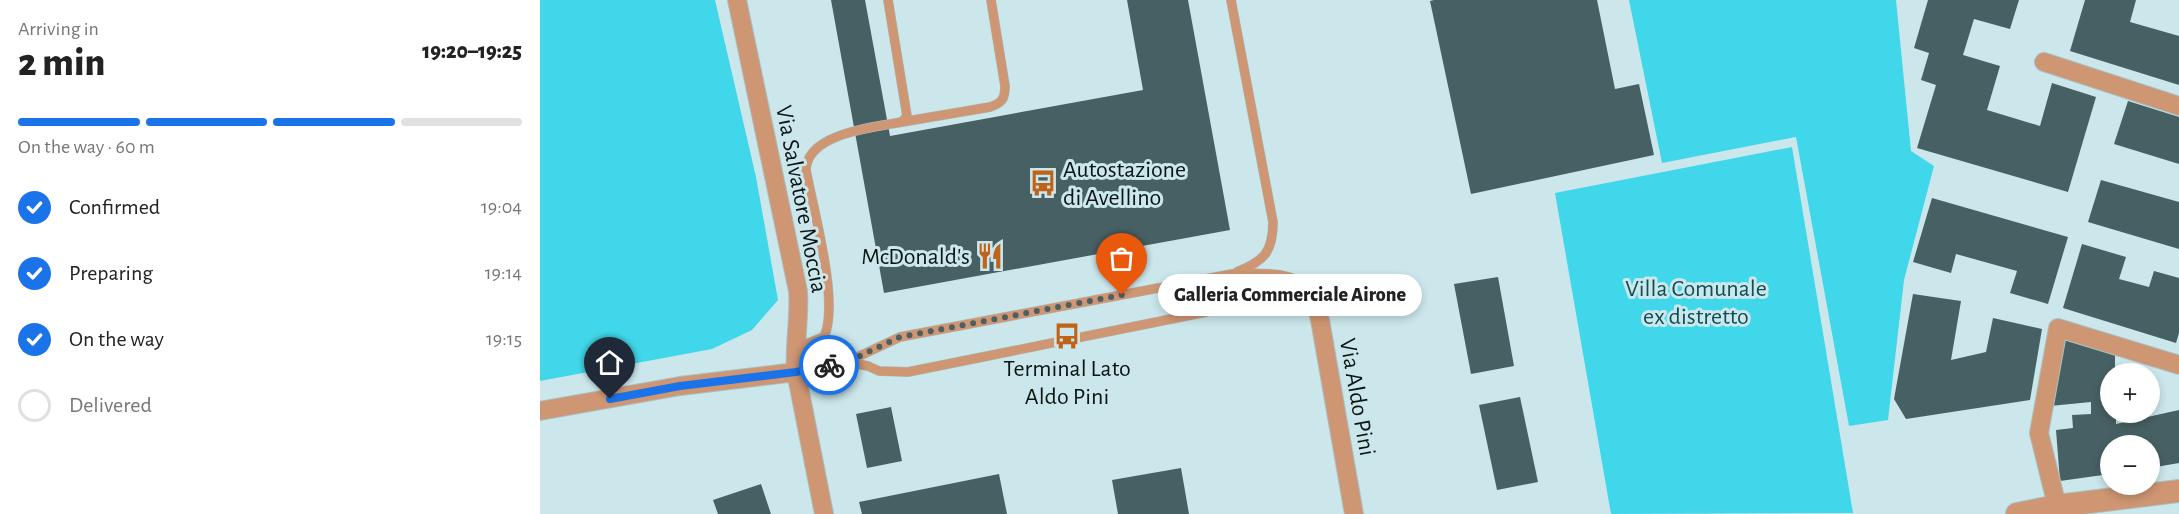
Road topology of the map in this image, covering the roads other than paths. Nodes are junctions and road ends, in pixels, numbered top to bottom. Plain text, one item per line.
1 (737, 0) edge
2 (888, 0) edge
3 (991, 0) edge
4 (1231, 0) edge
5 (2044, 62) dead end
6 (2179, 106) edge
7 (902, 122) junction
8 (1232, 274) junction
9 (1263, 274) junction
10 (1312, 290) joint
11 (795, 344) junction
12 (845, 362) junction
13 (2179, 365) edge
14 (796, 372) junction
15 (540, 411) edge
16 (2179, 491) edge
17 (2057, 506) junction
18 (824, 514) edge
19 (1354, 514) edge
20 (2018, 514) edge

1 - 11 street, Via Salvatore Moccia
2 - 7 lane
3 - 7 lane
4 - 8 lane
5 - 6 street
7 - 11 lane
8 - 9 lane
8 - 12 lane
9 - 10 lane
9 - 12 lane
10 - 19 street, Via Aldo Pini
11 - 14 street, Via Salvatore Moccia
12 - 14 lane
13 - 17 street
14 - 15 street
14 - 18 street, Via Salvatore Moccia
16 - 17 street
17 - 20 street

